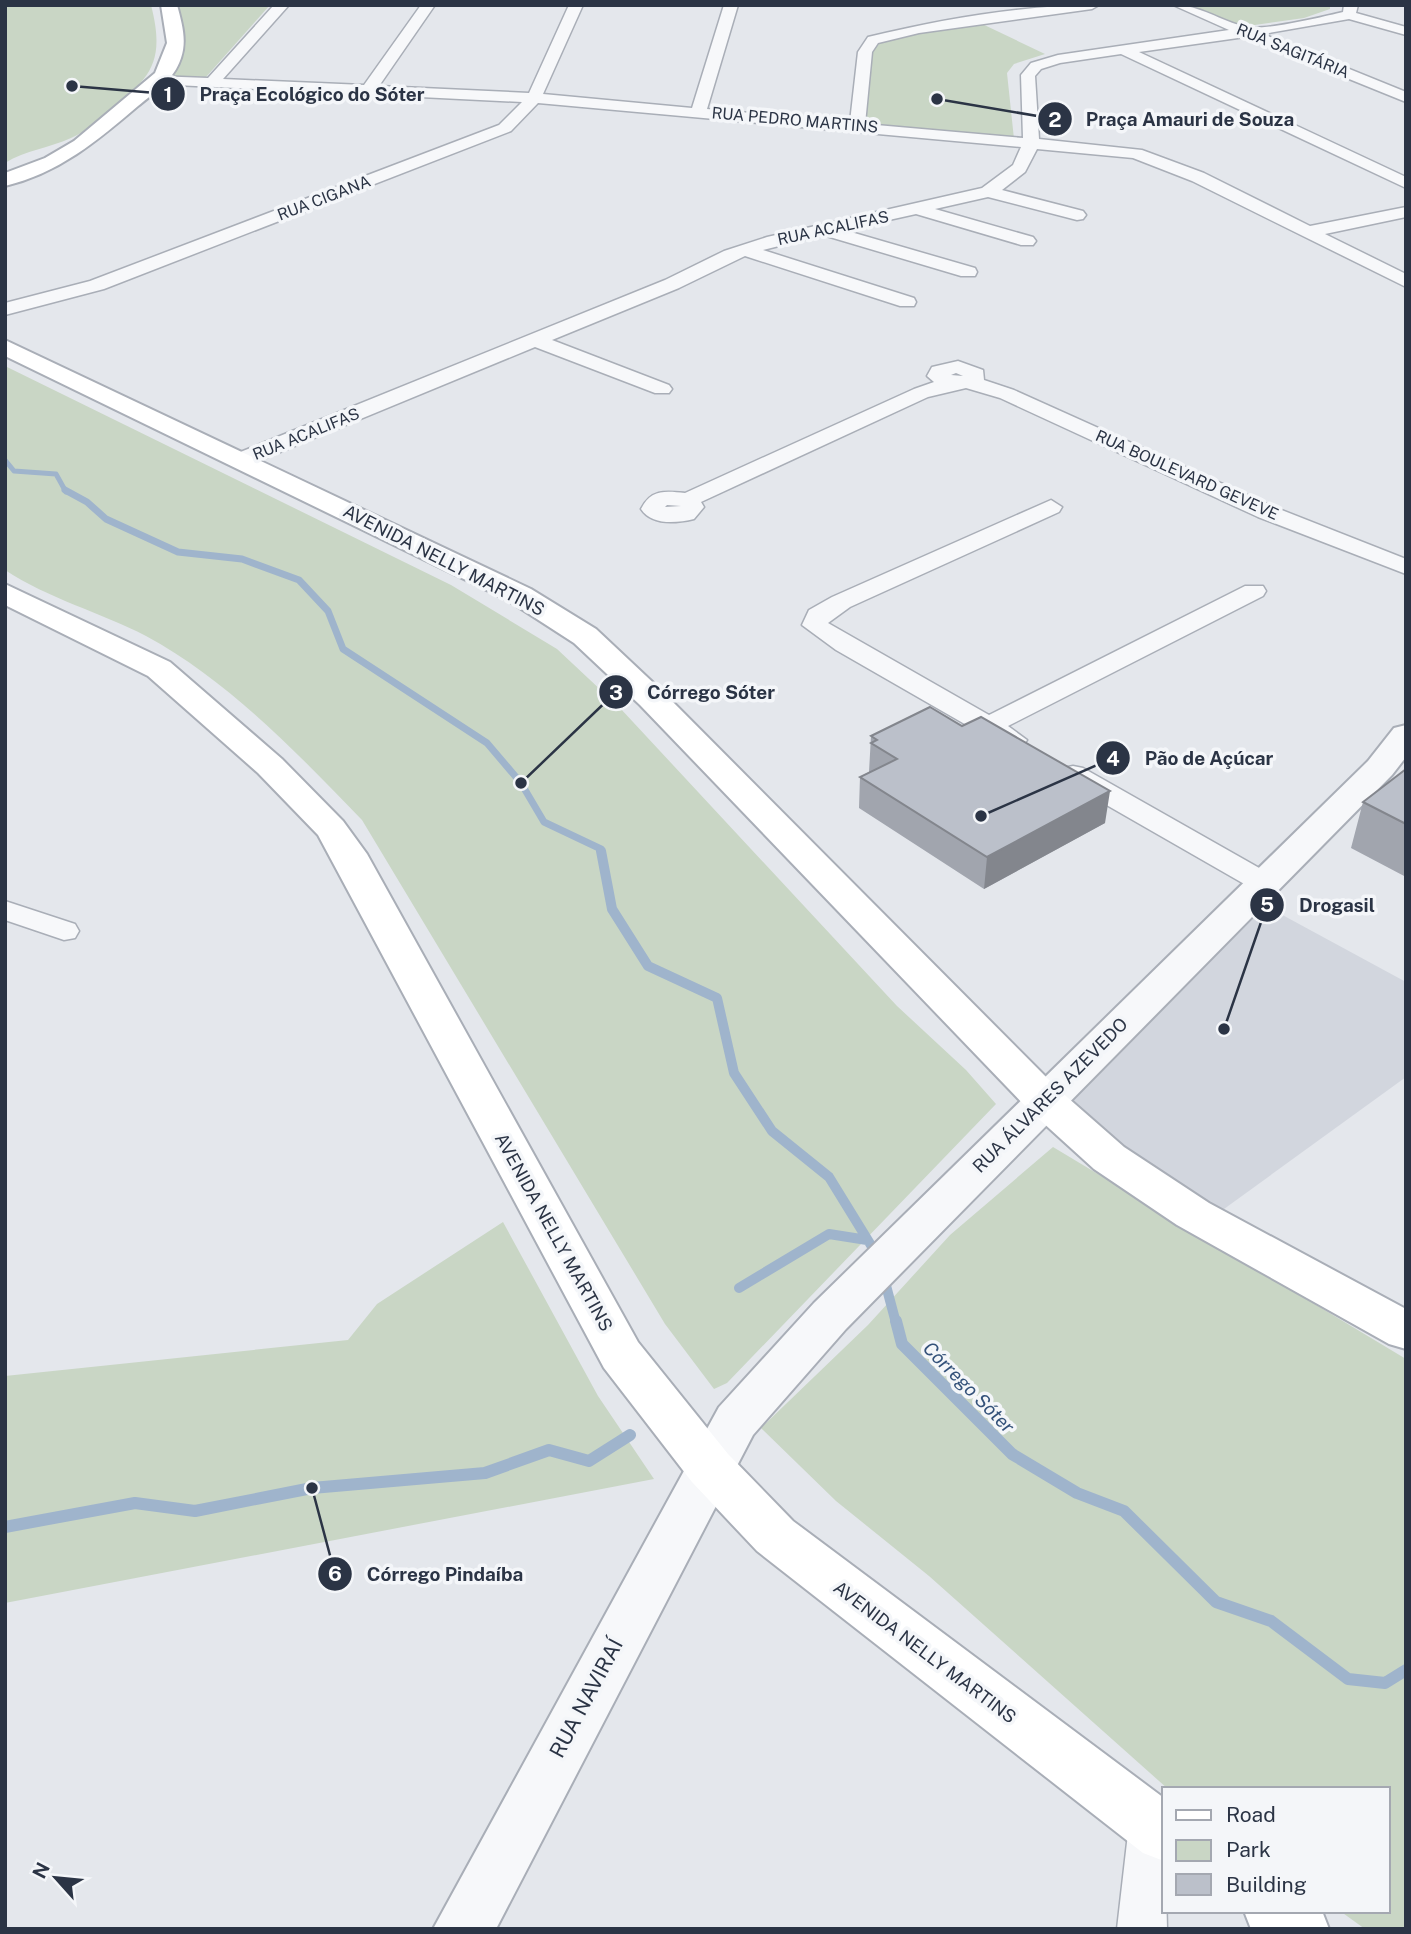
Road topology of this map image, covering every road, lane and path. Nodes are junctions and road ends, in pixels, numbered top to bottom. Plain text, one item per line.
1 (169, 5) edge
2 (282, 5) edge
3 (428, 5) edge
4 (576, 5) edge
5 (1092, 5) edge
6 (1180, 5) edge
7 (736, 6) edge
8 (1350, 10) edge
9 (1406, 31) edge
10 (1248, 33) junction
11 (1124, 50) junction
12 (160, 79) junction
13 (213, 82) junction
14 (369, 89) junction
15 (534, 98) junction
16 (1406, 98) edge
17 (699, 111) junction
18 (138, 123) dead end
19 (857, 126) junction
20 (1034, 143) junction
21 (81, 145) junction
22 (107, 150) dead end
23 (68, 171) junction
24 (5, 172) edge
25 (5, 180) edge
26 (1406, 183) edge
27 (988, 192) junction
28 (5, 196) edge
29 (918, 209) junction
30 (1406, 212) edge
31 (1077, 215) dead end
32 (824, 230) junction
33 (1306, 232) junction
34 (1027, 241) dead end
35 (744, 250) junction
36 (968, 272) dead end
37 (1406, 281) edge
38 (907, 302) dead end
39 (5, 309) edge
40 (535, 340) junction
41 (5, 347) edge
42 (662, 389) dead end
43 (241, 460) junction
44 (688, 500) dead end
45 (1051, 507) dead end
46 (1406, 566) edge
47 (1254, 591) dead end
48 (5, 593) edge
49 (988, 726) junction
50 (1406, 735) edge
51 (1264, 883) junction
52 (5, 910) edge
53 (65, 931) dead end
54 (1044, 1100) junction
55 (1406, 1331) edge
56 (710, 1468) junction
57 (1158, 1829) edge
58 (1277, 1913) edge
59 (463, 1929) edge
60 (1142, 1929) edge
61 (1299, 1929) edge

1 - 12 main road
2 - 13 street
3 - 14 street
4 - 15 street, RUA CIGANA
5 - 19 street
6 - 10 street, RUA SAGITÁRIA
7 - 17 street
8 - 9 street
8 - 10 street
10 - 11 street
10 - 16 street, RUA SAGITÁRIA
11 - 20 street
11 - 26 street
12 - 13 street, RUA PEDRO MARTINS
12 - 18 main road
12 - 21 main road
13 - 14 street, RUA PEDRO MARTINS
14 - 15 street, RUA PEDRO MARTINS
15 - 17 street, RUA PEDRO MARTINS
15 - 39 street, RUA CIGANA
17 - 19 street, RUA PEDRO MARTINS
19 - 20 street, RUA PEDRO MARTINS
20 - 27 street, RUA ACALIFAS
20 - 33 street, RUA PEDRO MARTINS
21 - 23 main road
21 - 24 main road
21 - 25 main road
22 - 23 main road
23 - 28 main road
27 - 29 street, RUA ACALIFAS
27 - 31 street
29 - 32 street, RUA ACALIFAS
29 - 34 street
30 - 33 street
32 - 35 street, RUA ACALIFAS
32 - 36 street
33 - 37 street, RUA PEDRO MARTINS
35 - 38 street
35 - 40 street, RUA ACALIFAS
40 - 42 street
40 - 43 street, RUA ACALIFAS
41 - 43 main road, AVENIDA NELLY MARTINS
43 - 54 main road, AVENIDA NELLY MARTINS
44 - 46 street, RUA BOULEVARD GEVEVE
45 - 49 street
47 - 49 street
48 - 56 main road, AVENIDA NELLY MARTINS
49 - 51 street
50 - 51 street, RUA ÁLVARES AZEVEDO
51 - 54 street, RUA ÁLVARES AZEVEDO
52 - 53 street
54 - 55 main road, AVENIDA NELLY MARTINS
54 - 56 street, RUA ÁLVARES AZEVEDO
56 - 57 main road, AVENIDA NELLY MARTINS
56 - 59 street, RUA NAVIRAÍ
57 - 60 street
58 - 61 main road

